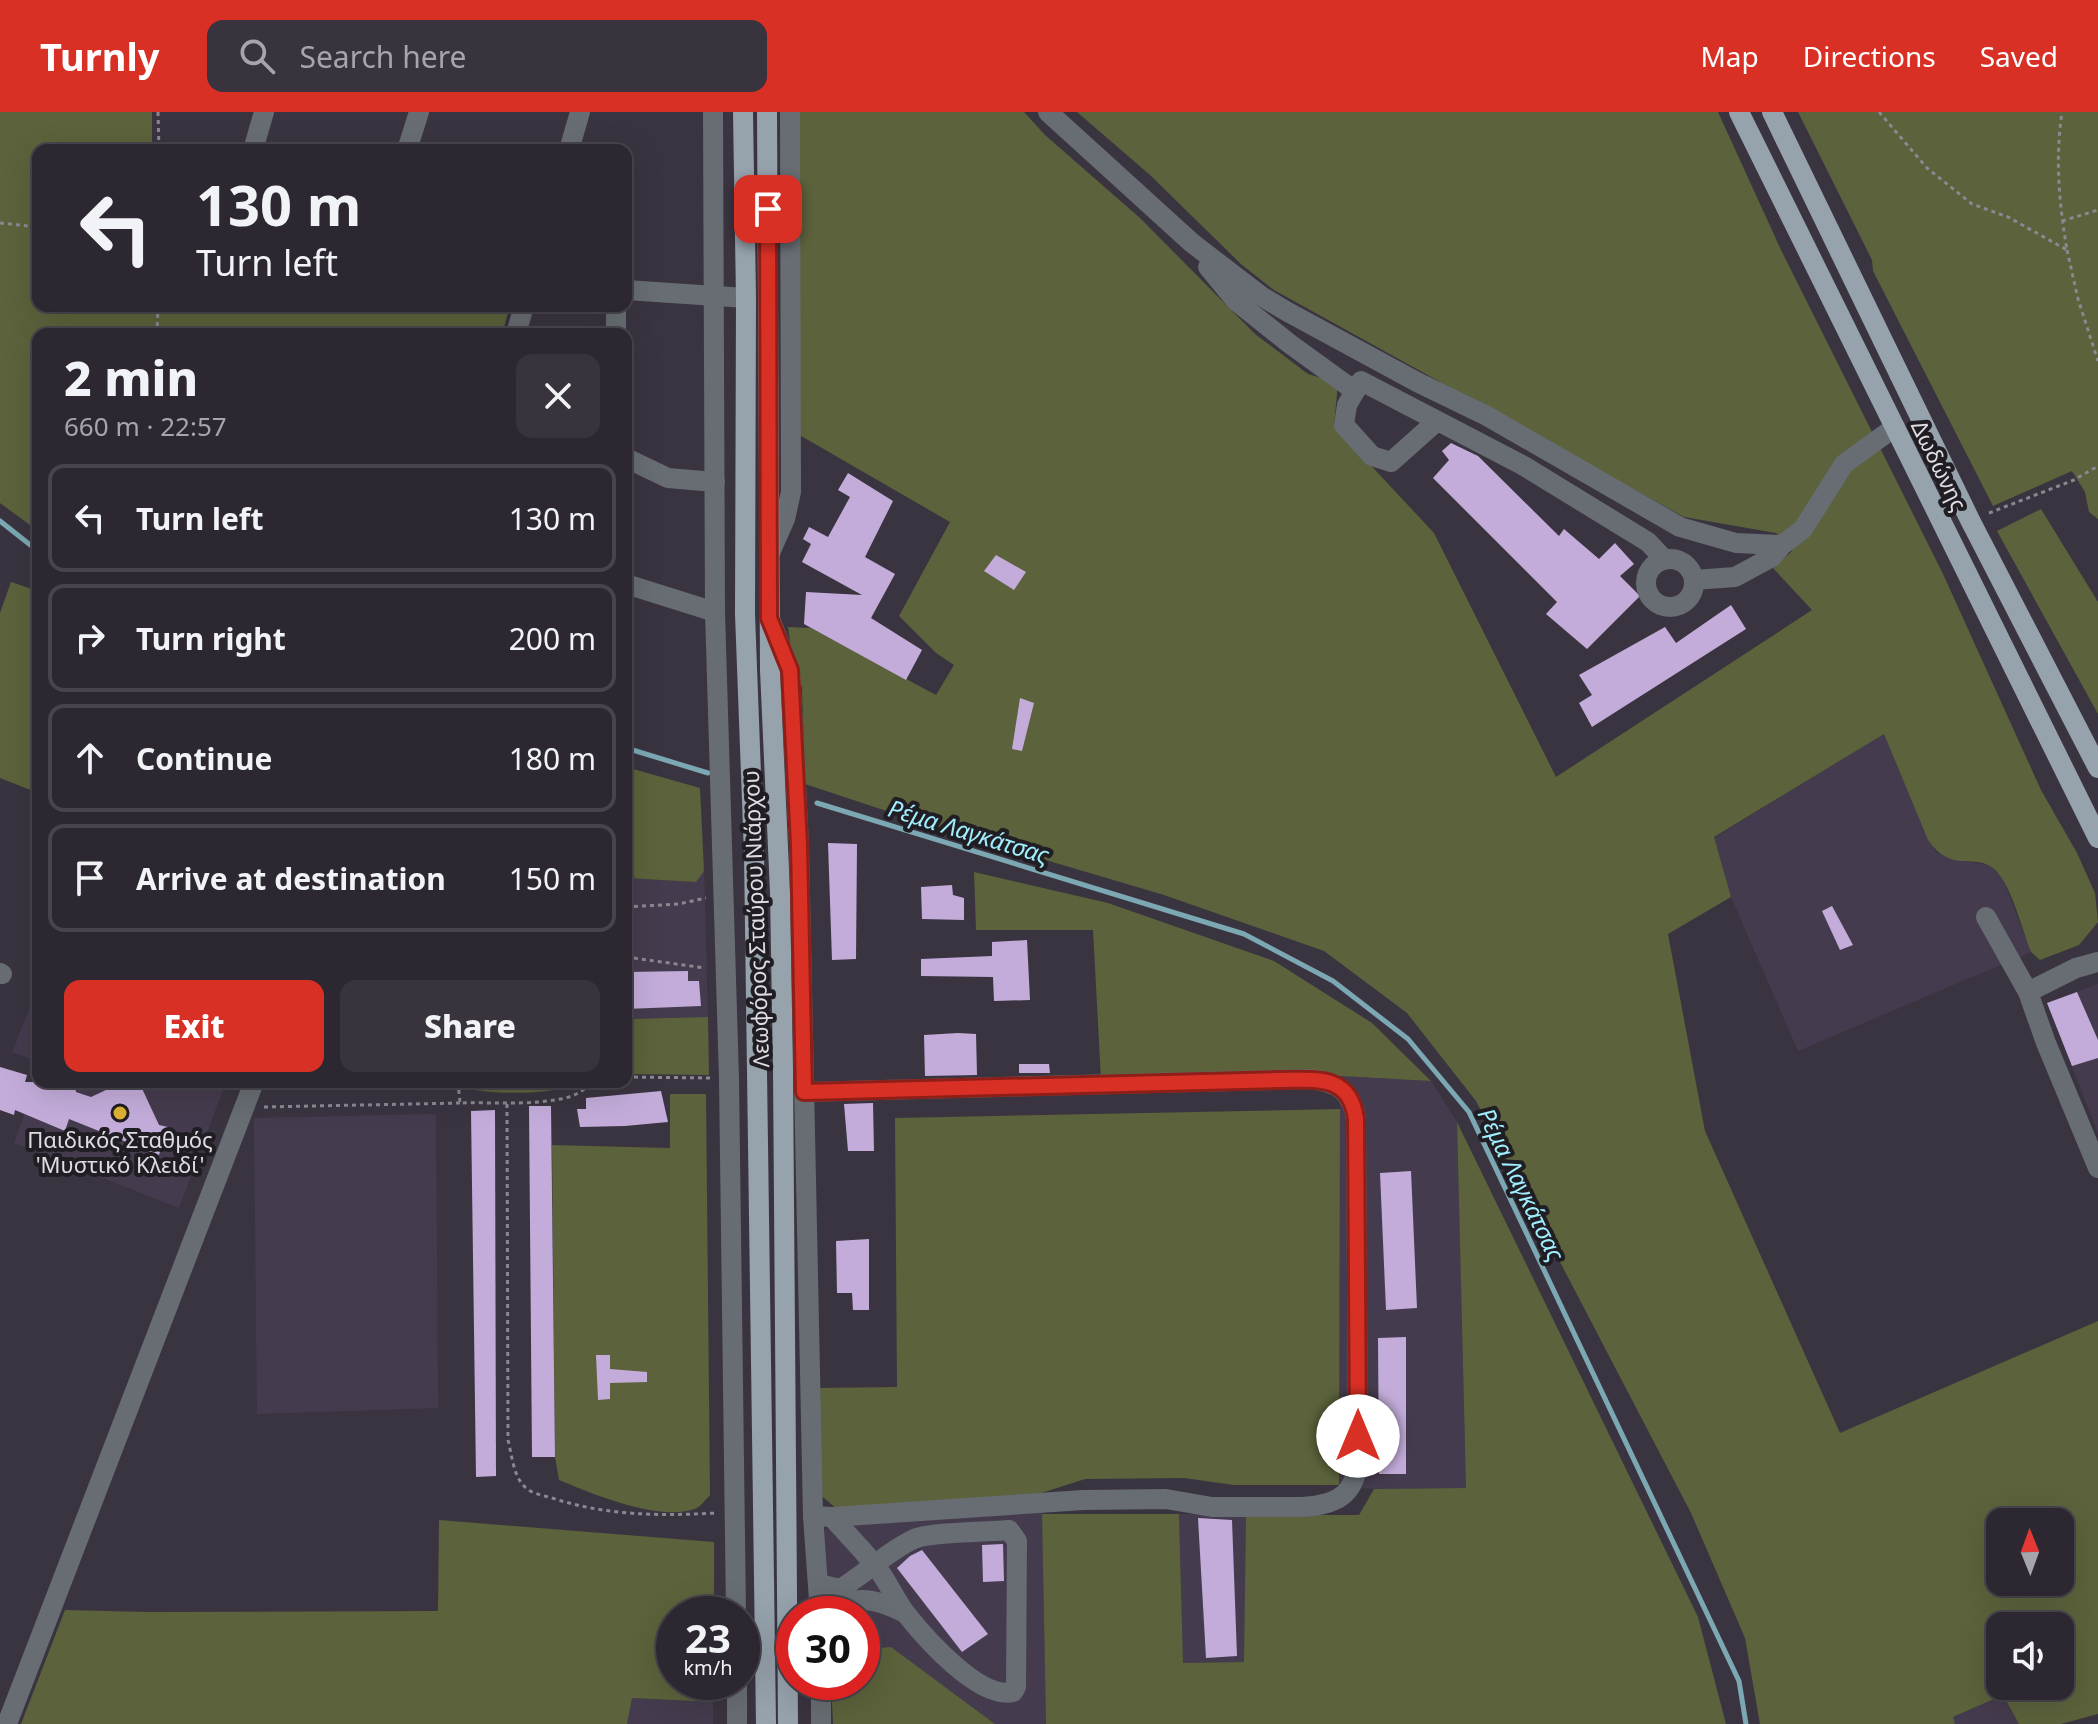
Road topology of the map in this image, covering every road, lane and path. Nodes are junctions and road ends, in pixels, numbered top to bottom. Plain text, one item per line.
1 (158, 112) edge
2 (264, 112) edge
3 (419, 112) edge
4 (580, 112) edge
5 (713, 112) edge
6 (743, 112) edge
7 (767, 112) edge
8 (790, 112) edge
9 (1048, 112) edge
10 (1739, 112) edge
11 (1772, 112) edge
12 (1879, 112) edge
13 (2062, 112) edge
14 (159, 144) edge
15 (255, 144) edge
16 (409, 144) edge
17 (571, 144) edge
18 (2098, 210) edge
19 (2062, 221) junction
20 (0, 223) edge
21 (32, 226) edge
22 (1174, 227) junction
23 (2067, 250) junction
24 (632, 290) edge
25 (714, 296) junction
26 (746, 298) junction
27 (2098, 361) edge
28 (1355, 391) junction
29 (1437, 421) junction
30 (1895, 427) junction
31 (632, 461) edge
32 (2098, 466) edge
33 (715, 482) junction
34 (1970, 520) junction
35 (1782, 545) junction
36 (769, 555) junction
37 (1665, 560) junction
38 (1694, 580) junction
39 (632, 586) edge
40 (715, 612) junction
41 (769, 618) junction
42 (2098, 768) edge
43 (2098, 838) edge
44 (725, 891) junction
45 (632, 907) edge
46 (1986, 917) dead end
47 (2098, 945) edge
48 (632, 958) edge
49 (726, 961) junction
50 (2098, 962) edge
51 (2076, 968) junction
52 (2028, 992) junction
53 (632, 1077) edge
54 (729, 1079) junction
55 (252, 1088) edge
56 (459, 1088) edge
57 (587, 1088) edge
58 (804, 1092) junction
59 (460, 1103) junction
60 (507, 1104) junction
61 (244, 1108) junction
62 (2098, 1168) edge
63 (734, 1512) junction
64 (822, 1516) junction
65 (875, 1564) junction
66 (819, 1584) junction
67 (736, 1596) edge
68 (819, 1596) edge
69 (880, 1602) edge
70 (905, 1613) junction
71 (737, 1700) edge
72 (821, 1700) edge
73 (7, 1724) edge
74 (737, 1724) edge
75 (766, 1724) edge
76 (788, 1724) edge
77 (821, 1724) edge

1 - 14 path
2 - 15 street
3 - 16 street
4 - 17 street
5 - 25 street
6 - 26 main road, Λεωφόρος Σταύρου Νιάρχου
7 - 36 main road, Λεωφόρος Σταύρου Νιάρχου
8 - 36 street
9 - 22 street
10 - 30 main road, Δωδώνης
11 - 34 main road, Δωδώνης
12 - 23 path
13 - 19 path
18 - 19 path
19 - 23 path
20 - 21 path
22 - 28 street
22 - 35 street
23 - 27 path
24 - 25 street
25 - 26 street
25 - 33 street
26 - 75 main road, Λεωφόρος Σταύρου Νιάρχου
28 - 29 street
28 - 29 street
29 - 37 street
30 - 35 street
30 - 43 main road, Δωδώνης
31 - 33 street
32 - 34 path
33 - 40 street
34 - 42 main road, Δωδώνης
35 - 38 street
36 - 41 main road, Λεωφόρος Σταύρου Νιάρχου
37 - 38 street
37 - 38 street
39 - 40 street
40 - 44 street
41 - 58 street
41 - 76 main road, Λεωφόρος Σταύρου Νιάρχου
44 - 45 path
44 - 49 street
46 - 52 street
47 - 51 street
48 - 49 path
49 - 54 street
50 - 51 street
51 - 52 street
52 - 62 street
53 - 54 path
54 - 63 street
55 - 61 street
56 - 59 path
57 - 60 path
58 - 64 street
58 - 64 street
59 - 60 path
59 - 61 path
60 - 63 path
61 - 73 street
63 - 67 street
64 - 65 street
64 - 66 street
65 - 66 street
65 - 70 street
65 - 70 street
66 - 68 street
69 - 70 street
71 - 74 street
72 - 77 street

